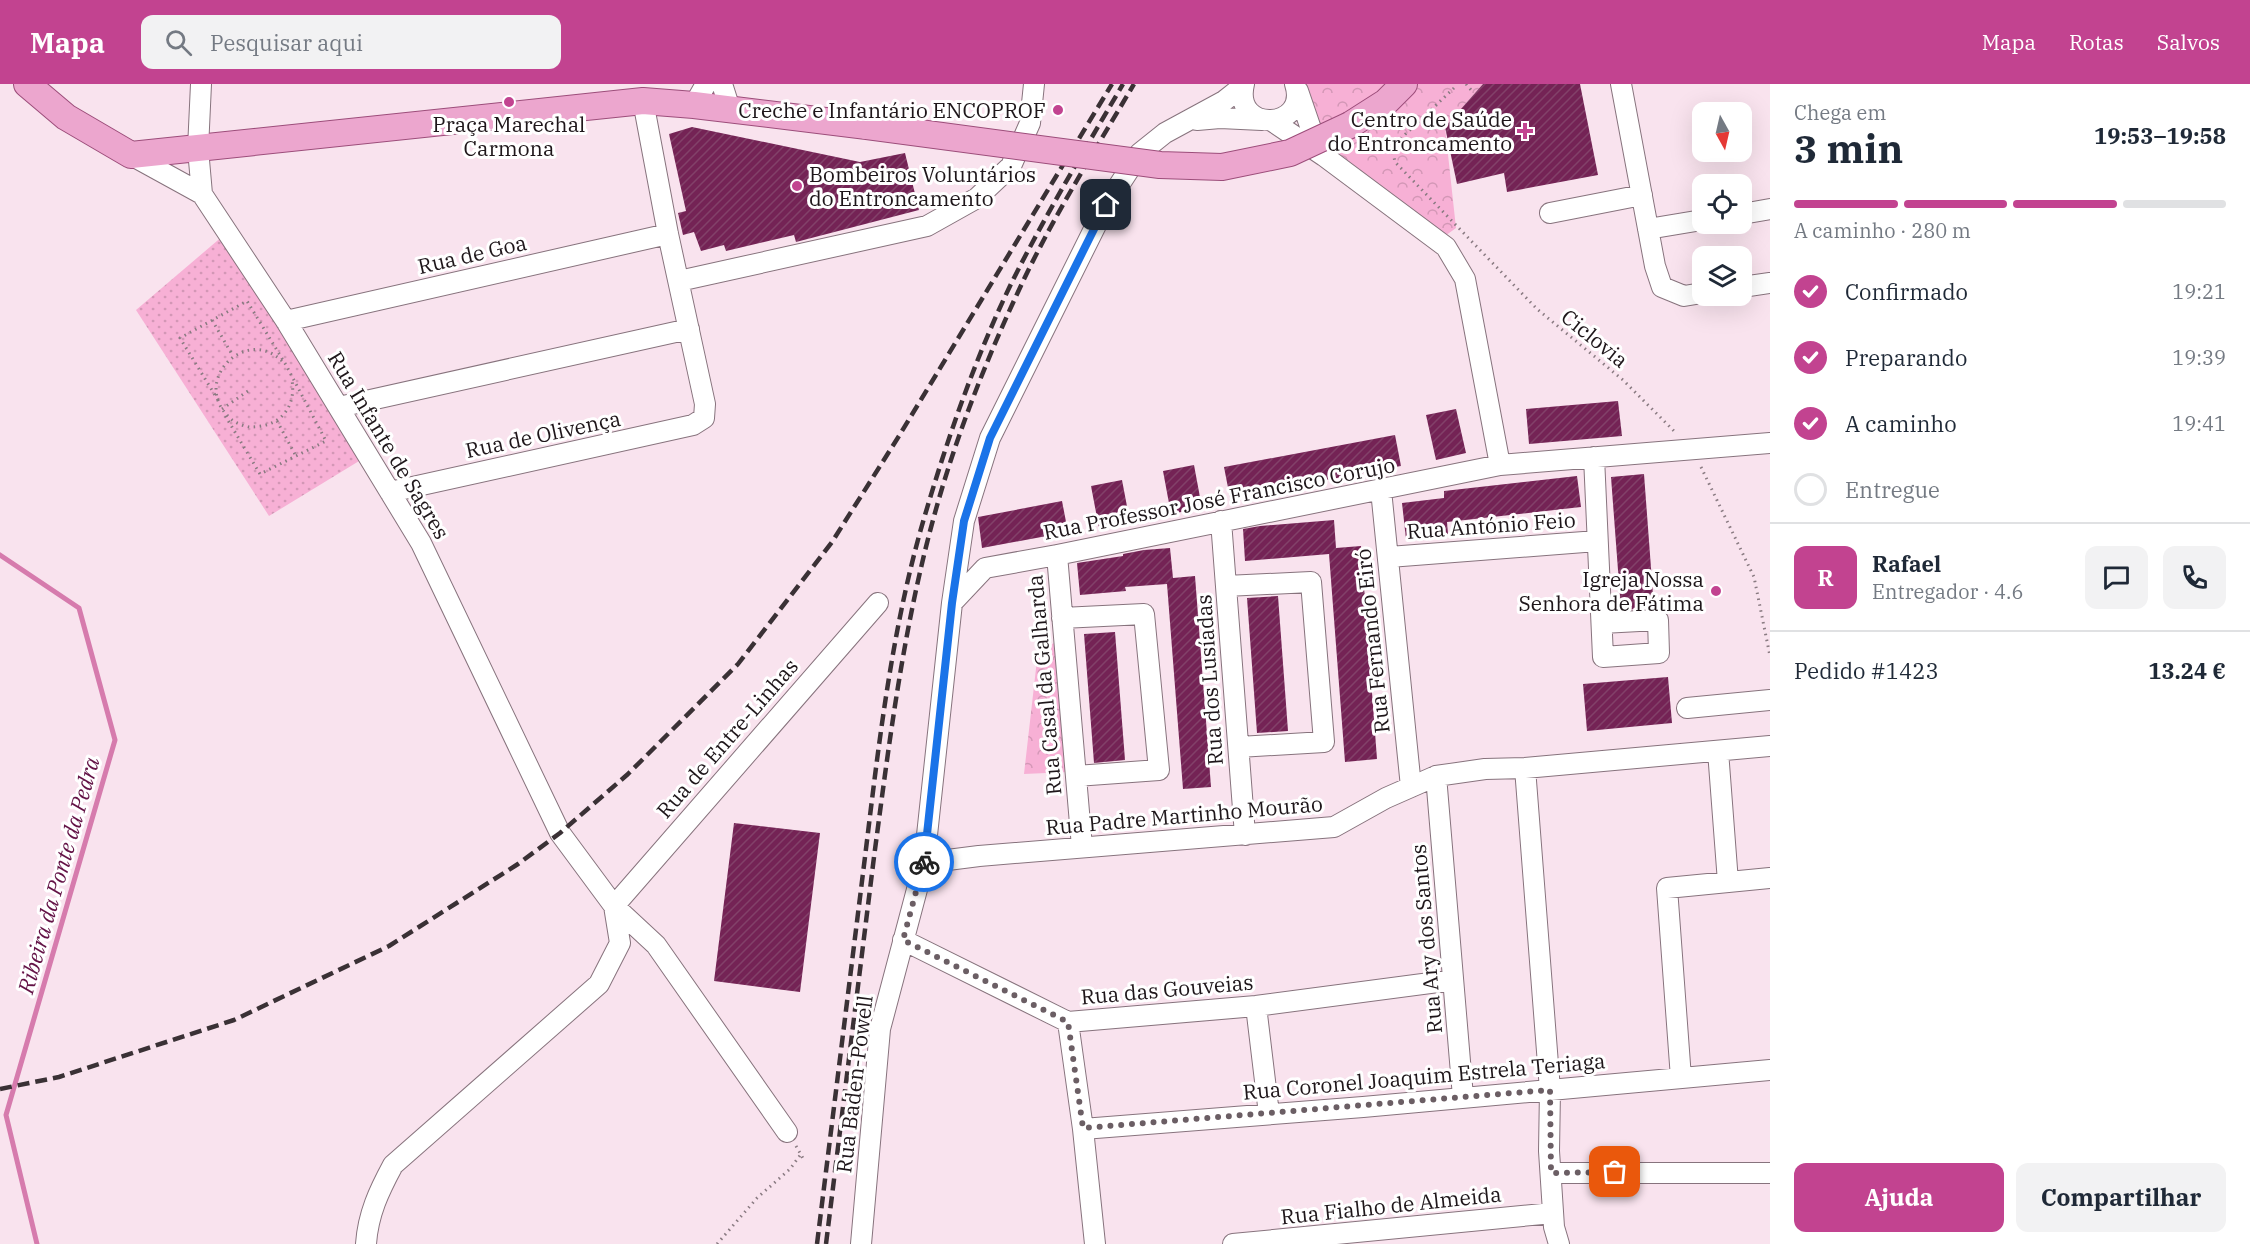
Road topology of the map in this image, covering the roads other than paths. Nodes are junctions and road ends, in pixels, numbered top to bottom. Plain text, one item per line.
1 (27, 84) edge
2 (201, 84) edge
3 (722, 84) edge
4 (1034, 84) edge
5 (1222, 84) edge
6 (1404, 84) edge
7 (1621, 84) edge
8 (1244, 85) edge
9 (1297, 88) edge
10 (700, 94) edge
11 (643, 101) junction
12 (730, 109) junction
13 (1191, 120) junction
14 (1267, 121) junction
15 (198, 149) junction
16 (131, 155) junction
17 (1324, 156) junction
18 (202, 194) junction
19 (1642, 195) junction
20 (1770, 209) edge
21 (1752, 212) edge
22 (1550, 213) dead end
23 (1692, 222) edge
24 (1648, 229) junction
25 (668, 234) junction
26 (679, 281) junction
27 (1770, 283) edge
28 (1752, 286) edge
29 (1692, 295) edge
30 (286, 321) junction
31 (689, 329) junction
32 (339, 407) junction
33 (1770, 443) edge
34 (1594, 457) junction
35 (1500, 465) junction
36 (1381, 490) junction
37 (390, 492) junction
38 (1221, 522) junction
39 (1597, 542) junction
40 (1057, 555) junction
41 (1389, 557) junction
42 (1226, 586) junction
43 (878, 603) dead end
44 (952, 603) junction
45 (1062, 618) junction
46 (1602, 623) dead end
47 (1770, 700) edge
48 (1687, 708) dead end
49 (1770, 746) edge
50 (1239, 747) junction
51 (1718, 752) junction
52 (1525, 768) junction
53 (1076, 776) junction
54 (1436, 776) junction
55 (1411, 787) junction
56 (1245, 835) junction
57 (1082, 847) junction
58 (924, 863) junction
59 (1770, 878) edge
60 (1728, 882) junction
61 (614, 906) junction
62 (903, 940) junction
63 (1453, 980) junction
64 (1256, 1006) junction
65 (1068, 1022) junction
66 (1770, 1070) edge
67 (1681, 1078) junction
68 (1550, 1090) junction
69 (1463, 1097) junction
70 (1269, 1114) junction
71 (1083, 1128) junction
72 (787, 1132) dead end
73 (1551, 1173) junction
74 (1770, 1173) edge
75 (1553, 1213) junction
76 (1332, 1240) edge
77 (366, 1244) edge
78 (861, 1244) edge
79 (1095, 1244) edge
80 (1233, 1244) edge
81 (1558, 1244) edge

1 - 16 main road
2 - 15 street, Rua Infante de Sagres
3 - 12 street
4 - 26 street
5 - 13 street
6 - 12 main road, bridge
7 - 19 street
8 - 13 street
8 - 14 street
9 - 14 street
9 - 17 street
10 - 11 main road
10 - 12 main road
11 - 15 main road
11 - 25 street
13 - 14 street
13 - 44 street
14 - 17 street
15 - 16 main road
15 - 18 street, Rua Infante de Sagres
16 - 18 street
17 - 35 street
18 - 30 street, Rua Infante de Sagres
19 - 22 street
19 - 24 street
20 - 21 street
23 - 24 street
24 - 29 street
25 - 26 street
25 - 30 street, Rua de Goa
26 - 31 street
27 - 28 street
30 - 32 street, Rua Infante de Sagres
31 - 32 street
31 - 37 street, Rua de Olivença
32 - 37 street, Rua Infante de Sagres
33 - 34 street, Rua Professor José Francisco Corujo
34 - 35 street, Rua Professor José Francisco Corujo
34 - 39 street
35 - 36 street, Rua Professor José Francisco Corujo
36 - 38 street, Rua Professor José Francisco Corujo
36 - 41 street, Rua Fernando Eiró
37 - 61 street, Rua Infante de Sagres
38 - 40 street, Rua Professor José Francisco Corujo
38 - 42 street, Rua dos Lusíadas
39 - 41 street, Rua António Feio
39 - 46 street
40 - 44 street, Rua Professor José Francisco Corujo
40 - 45 street, Rua Casal da Galharda
41 - 55 street, Rua Fernando Eiró
42 - 50 street, Rua dos Lusíadas
42 - 50 street
43 - 61 street, Rua de Entre-Linhas
44 - 58 street
45 - 53 street, Rua Casal da Galharda
45 - 53 street
47 - 48 street
49 - 51 street, Rua Padre Martinho Mourão
50 - 56 street, Rua dos Lusíadas
51 - 52 street, Rua Padre Martinho Mourão
51 - 60 street
52 - 54 street, Rua Padre Martinho Mourão
52 - 68 street
53 - 57 street, Rua Casal da Galharda
54 - 55 street, Rua Padre Martinho Mourão
54 - 63 street, Rua Ary dos Santos
55 - 56 street, Rua Padre Martinho Mourão
56 - 57 street, Rua Padre Martinho Mourão
57 - 58 street, Rua Padre Martinho Mourão
58 - 62 street, Rua Baden-Powell
59 - 60 street
60 - 67 street
61 - 72 street, Rua Infante de Sagres
61 - 77 street
62 - 65 street, Rua das Gouveias
62 - 78 street, Rua Baden-Powell
63 - 64 street, Rua das Gouveias
63 - 69 street, Rua Ary dos Santos
64 - 65 street, Rua das Gouveias
64 - 70 street
65 - 71 street
66 - 67 street, Rua Coronel Joaquim Estrela Teriaga
67 - 68 street, Rua Coronel Joaquim Estrela Teriaga
68 - 69 street, Rua Coronel Joaquim Estrela Teriaga
68 - 73 street
69 - 70 street, Rua Coronel Joaquim Estrela Teriaga
70 - 71 street, Rua Coronel Joaquim Estrela Teriaga
71 - 79 street
73 - 74 street
73 - 75 street
75 - 76 street, Rua Fialho de Almeida
75 - 81 street
76 - 80 street, Rua Fialho de Almeida

